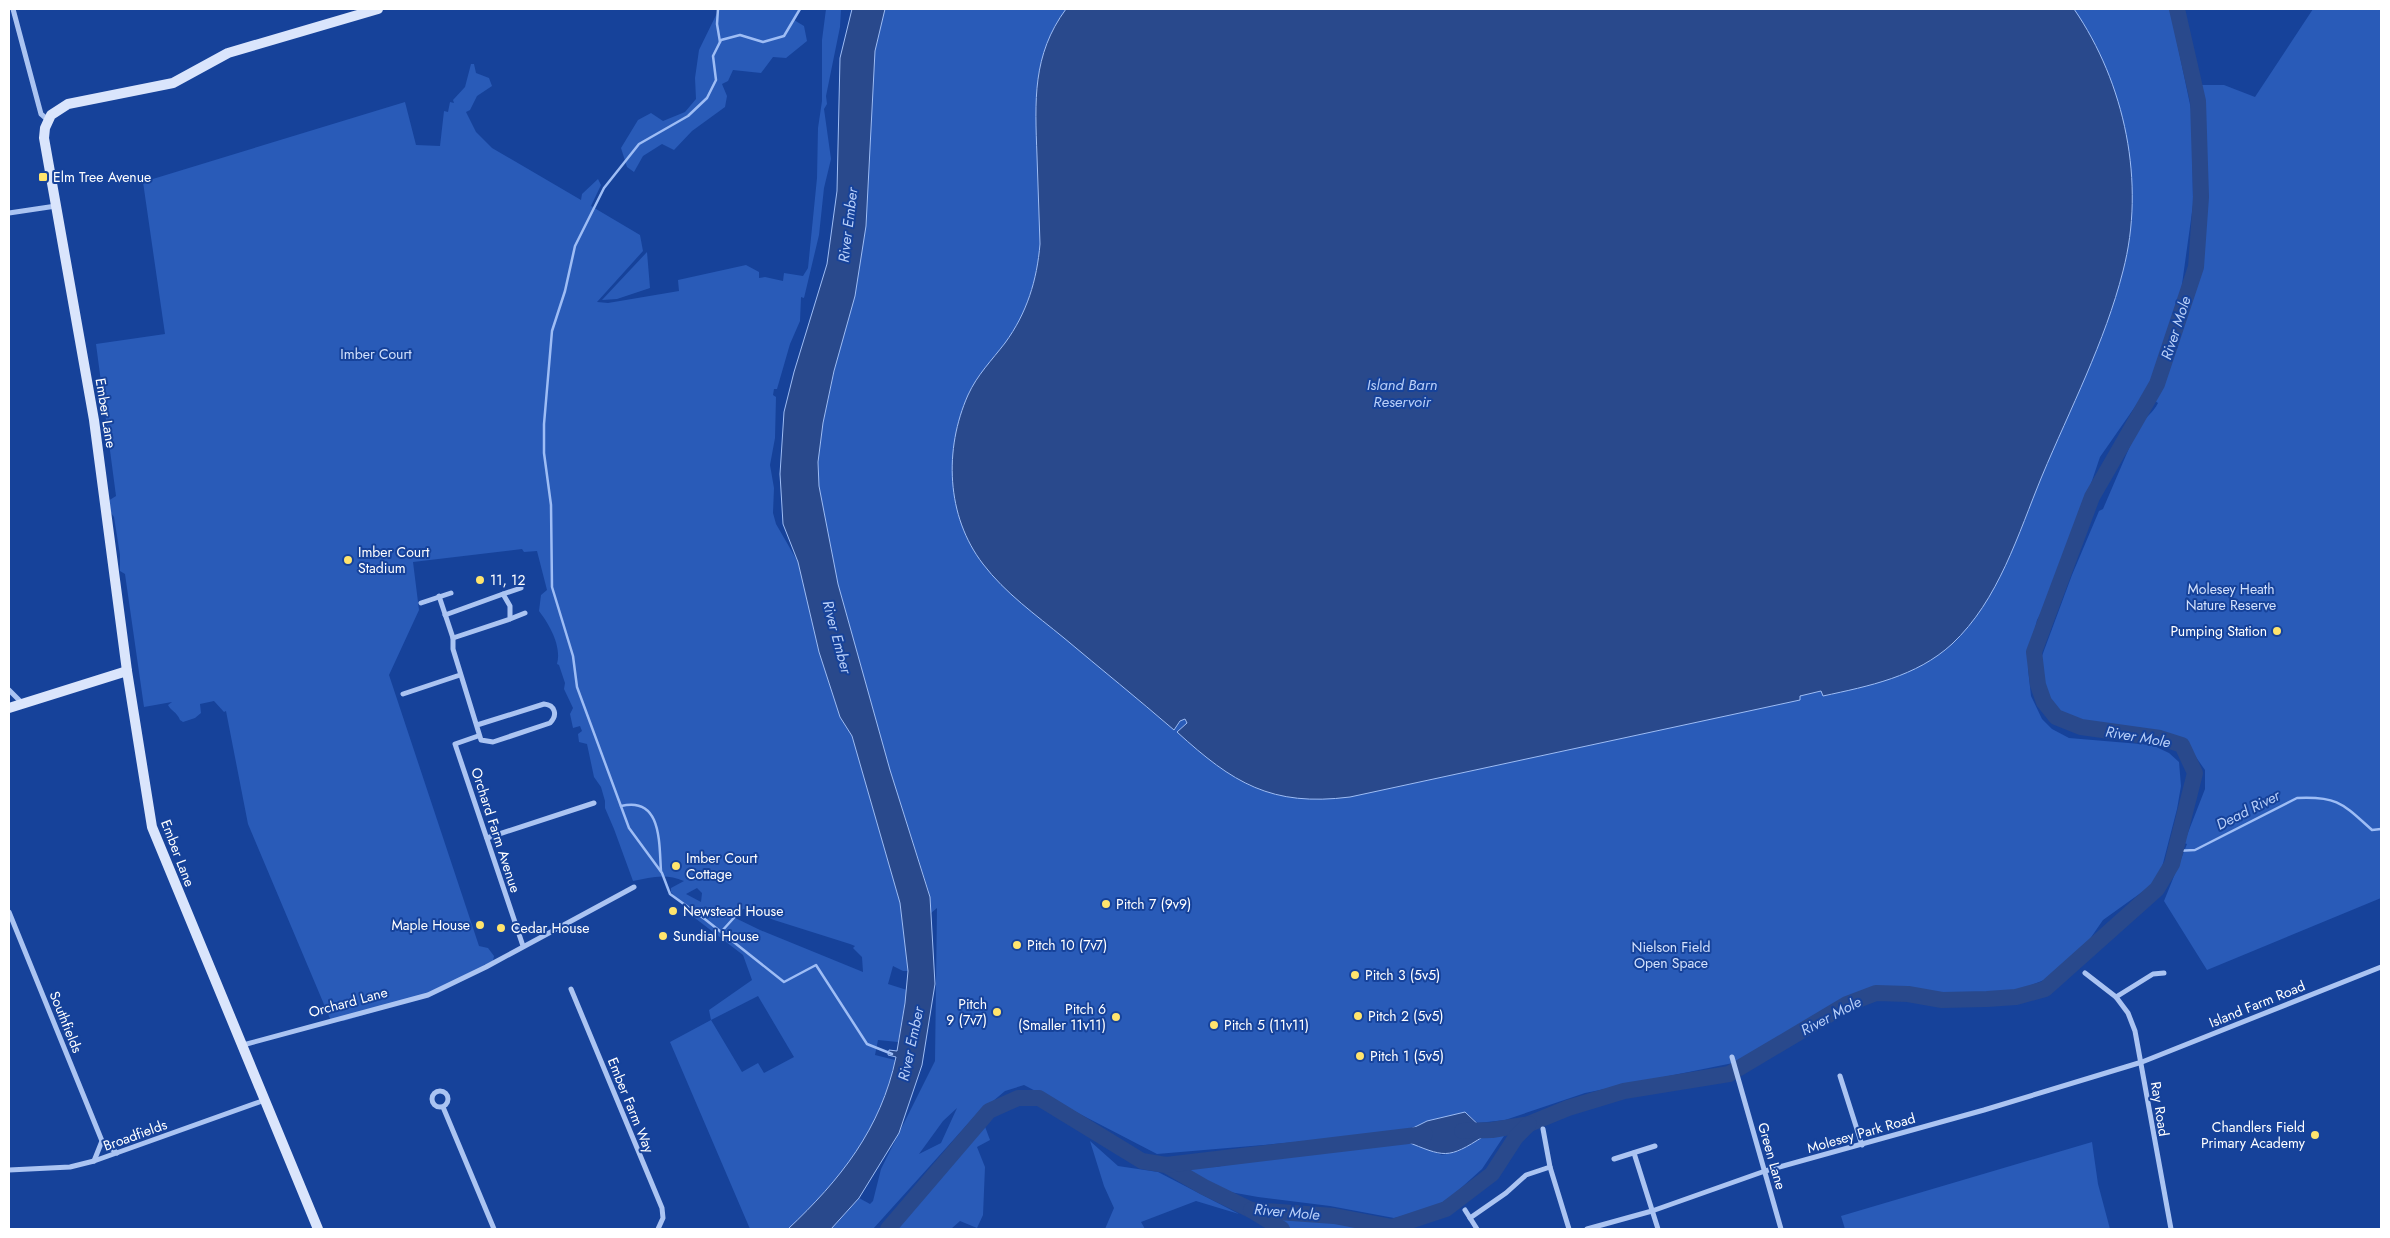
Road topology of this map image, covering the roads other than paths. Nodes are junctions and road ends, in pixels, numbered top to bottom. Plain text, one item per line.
1 (13, 9) edge
2 (378, 9) edge
3 (365, 11) edge
4 (48, 120) junction
5 (57, 206) junction
6 (9, 213) edge
7 (521, 588) dead end
8 (451, 593) dead end
9 (503, 594) junction
10 (439, 596) junction
11 (421, 603) dead end
12 (525, 613) dead end
13 (445, 615) junction
14 (510, 618) junction
15 (453, 638) junction
16 (127, 671) junction
17 (460, 674) junction
18 (9, 690) edge
19 (403, 694) dead end
20 (22, 704) junction
21 (9, 708) edge
22 (478, 725) junction
23 (478, 736) junction
24 (594, 803) dead end
25 (487, 838) junction
26 (634, 887) dead end
27 (9, 912) edge
28 (523, 946) junction
29 (2381, 967) edge
30 (2086, 973) dead end
31 (2164, 973) dead end
32 (571, 989) dead end
33 (2116, 997) junction
34 (242, 1045) junction
35 (1733, 1060) dead end
36 (2142, 1062) junction
37 (1840, 1076) dead end
38 (265, 1100) junction
39 (443, 1107) dead end
40 (1543, 1129) dead end
41 (102, 1141) junction
42 (1862, 1145) junction
43 (1655, 1146) dead end
44 (117, 1153) junction
45 (1634, 1153) junction
46 (1614, 1159) dead end
47 (94, 1161) junction
48 (1550, 1167) junction
49 (9, 1170) edge
50 (1765, 1171) junction
51 (1465, 1210) dead end
52 (1652, 1211) junction
53 (1470, 1218) junction
54 (318, 1229) edge
55 (494, 1229) edge
56 (658, 1229) edge
57 (1476, 1229) edge
58 (1569, 1229) edge
59 (1587, 1229) edge
60 (1658, 1229) edge
61 (1781, 1229) edge
62 (2171, 1229) edge

1 - 4 street
2 - 3 main road
3 - 4 main road
4 - 5 main road, Ember Lane
5 - 6 street
5 - 16 main road, Ember Lane
7 - 9 street
8 - 10 street
9 - 13 street
9 - 14 street
10 - 11 street
10 - 13 street
12 - 14 street
13 - 15 street
14 - 15 street
15 - 17 street
16 - 20 main road
16 - 34 main road, Ember Lane
17 - 19 street
17 - 22 street
18 - 20 street
20 - 21 main road
22 - 23 street
22 - 23 street
23 - 25 street, Orchard Farm Avenue
24 - 25 street
25 - 28 street, Orchard Farm Avenue
26 - 28 street, Orchard Lane
27 - 41 street, Southfields
28 - 34 street, Orchard Lane
29 - 36 street, Island Farm Road
30 - 33 street, Ray Road
31 - 33 street
32 - 56 street, Ember Farm Way
33 - 36 street, Ray Road
34 - 38 main road
35 - 50 street, Green Lane
36 - 42 street, Molesey Park Road
36 - 62 street, Ray Road
37 - 42 street
38 - 44 street, Broadfields
38 - 54 main road
39 - 55 street
40 - 48 street
41 - 44 street, Southfields
41 - 47 street
42 - 50 street, Molesey Park Road
43 - 45 street
44 - 47 street, Broadfields
45 - 46 street
45 - 52 street
47 - 49 street, Broadfields
48 - 53 street
48 - 58 street
50 - 52 street, Molesey Park Road
50 - 61 street, Green Lane
51 - 53 street
52 - 59 street, Molesey Park Road
52 - 60 street
53 - 57 street

